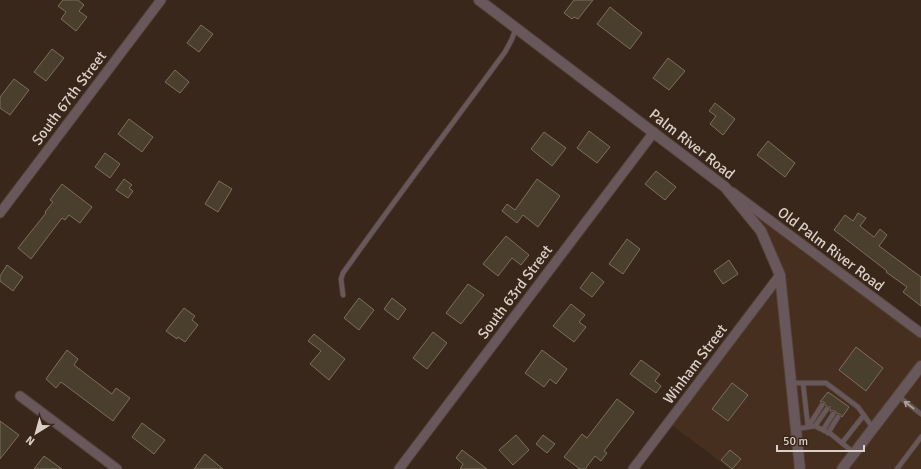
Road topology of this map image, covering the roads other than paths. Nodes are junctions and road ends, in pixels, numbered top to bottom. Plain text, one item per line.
1 (161, 0) edge
2 (479, 0) edge
3 (516, 28) junction
4 (654, 132) junction
5 (725, 187) junction
6 (0, 213) edge
7 (780, 275) junction
8 (343, 295) dead end
9 (921, 333) edge
10 (921, 366) edge
11 (791, 383) junction
12 (803, 383) junction
13 (834, 389) junction
14 (839, 392) junction
15 (831, 394) dead end
16 (20, 396) dead end
17 (898, 396) junction
18 (846, 397) junction
19 (836, 398) dead end
20 (850, 401) junction
21 (842, 402) dead end
22 (822, 405) dead end
23 (847, 406) dead end
24 (827, 409) dead end
25 (833, 414) dead end
26 (921, 414) edge
27 (864, 415) junction
28 (838, 417) dead end
29 (815, 426) junction
30 (808, 427) junction
31 (873, 428) junction
32 (796, 429) junction
33 (823, 430) junction
34 (828, 433) junction
35 (921, 437) edge
36 (842, 443) junction
37 (854, 453) junction
38 (844, 468) edge
39 (117, 469) edge
40 (399, 469) edge
41 (633, 469) edge
42 (800, 469) edge
43 (897, 469) edge

1 - 6 street, South 67th Street
2 - 3 street, Palm River Road
3 - 4 street, Palm River Road
3 - 8 lane
4 - 5 street, Palm River Road
4 - 40 street, South 63rd Street
5 - 7 street, Palm River Road
5 - 9 street, Old Palm River Road
7 - 11 street, Palm River Road
7 - 41 street, Winham Street
10 - 17 street
11 - 12 lane
11 - 32 street, Palm River Road
12 - 13 lane
12 - 30 lane
13 - 14 lane
13 - 15 lane
14 - 18 lane
14 - 19 lane
16 - 39 street
26 -> 17 lane
17 - 31 street
18 - 20 lane
18 - 21 lane
20 - 23 lane
20 - 27 lane
22 - 30 lane
24 - 29 lane
25 - 33 lane
27 - 31 lane
27 - 36 lane
28 - 34 lane
29 - 30 lane
29 - 33 lane
30 - 32 lane
31 - 37 street
32 - 42 street, Palm River Road
33 - 34 lane
34 - 36 lane
35 - 43 lane
36 - 37 lane
37 - 38 street

